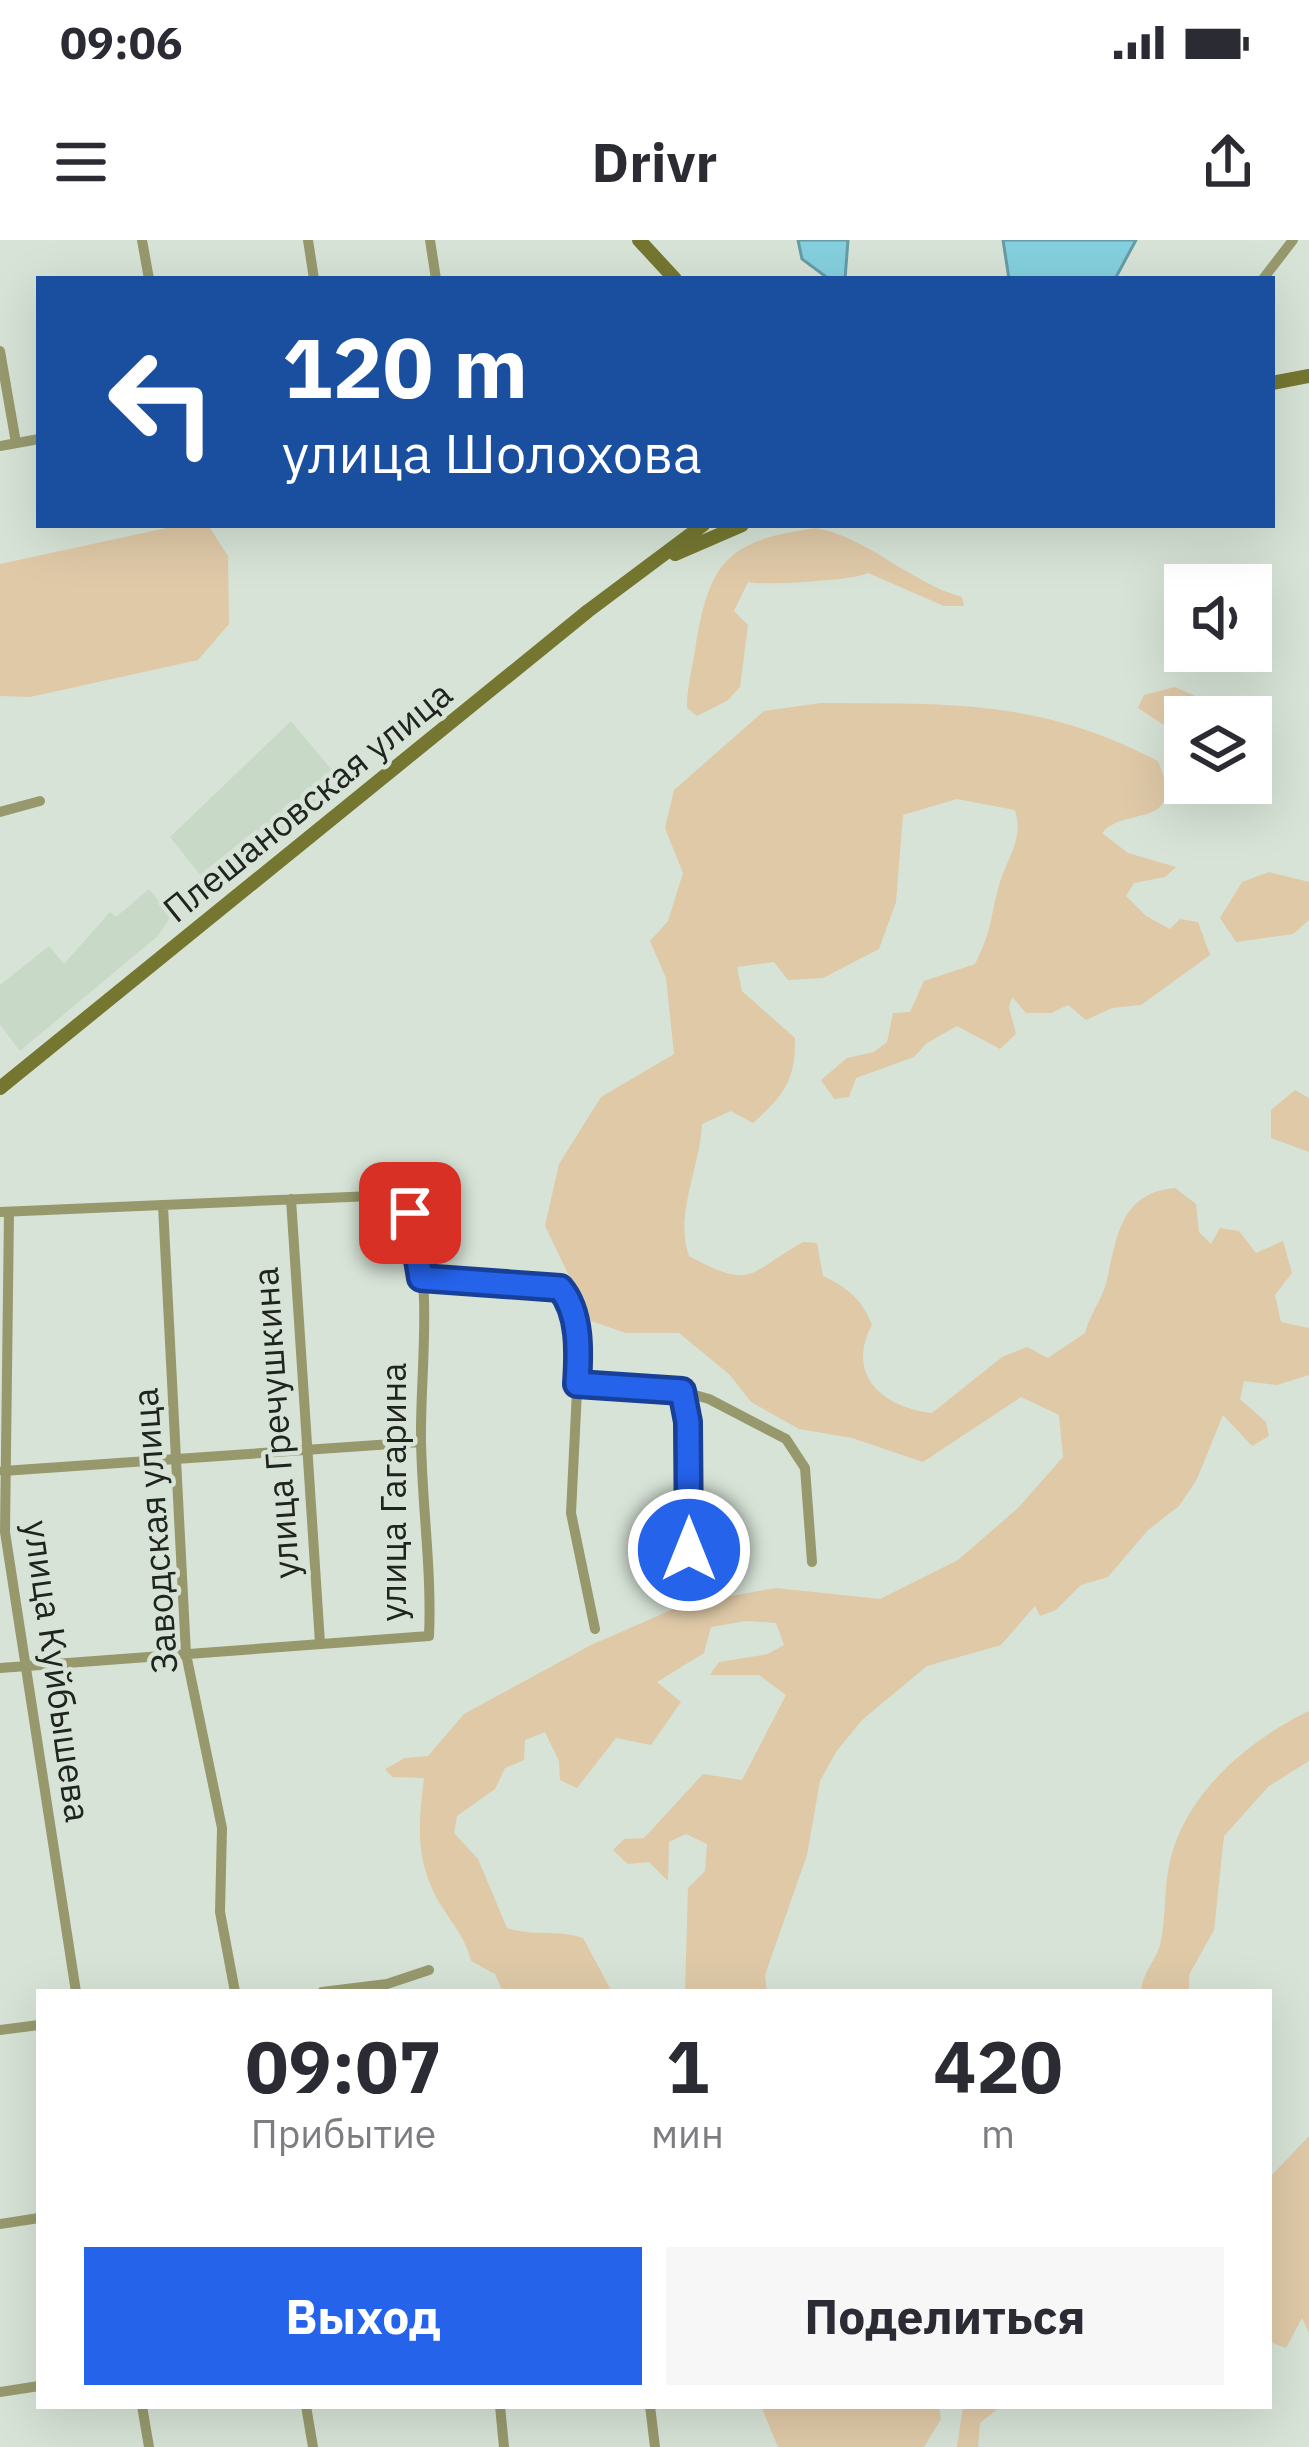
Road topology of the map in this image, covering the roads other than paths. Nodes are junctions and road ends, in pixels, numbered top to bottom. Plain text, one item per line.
1 (142, 240) edge
2 (308, 240) edge
3 (430, 240) edge
4 (639, 240) edge
5 (1293, 240) edge
6 (148, 276) edge
7 (314, 276) edge
8 (436, 276) edge
9 (672, 276) edge
10 (1266, 276) edge
11 (0, 351) edge
12 (1309, 376) edge
13 (1275, 382) edge
14 (36, 440) edge
15 (16, 443) junction
16 (0, 446) edge
17 (699, 528) edge
18 (735, 528) edge
19 (654, 564) junction
20 (40, 801) dead end
21 (0, 812) edge
22 (0, 1088) edge
23 (291, 1199) junction
24 (163, 1206) junction
25 (5, 1212) edge
26 (421, 1278) junction
27 (577, 1384) junction
28 (682, 1391) junction
29 (421, 1442) junction
30 (305, 1451) junction
31 (178, 1460) junction
32 (3, 1471) edge
33 (812, 1562) dead end
34 (689, 1592) dead end
35 (595, 1629) dead end
36 (320, 1643) junction
37 (186, 1654) junction
38 (23, 1665) junction
39 (0, 1668) edge
40 (429, 1970) dead end
41 (76, 1989) edge
42 (234, 1989) edge
43 (346, 1989) edge
44 (36, 2025) edge
45 (0, 2030) edge
46 (36, 2218) edge
47 (0, 2224) edge
48 (36, 2386) edge
49 (0, 2392) edge
50 (143, 2409) edge
51 (307, 2409) edge
52 (500, 2409) edge
53 (650, 2409) edge
54 (149, 2447) edge
55 (313, 2447) edge
56 (504, 2447) edge
57 (655, 2447) edge

1 - 6 street
2 - 7 street
3 - 8 street
4 - 9 main road
5 - 10 street
11 - 15 street
12 - 13 main road
14 - 15 street
15 - 16 street
17 - 19 main road
18 - 19 main road
19 - 22 main road, Плешановская улица
20 - 21 street
23 - 24 street
23 - 26 street, улица Гагарина
23 - 30 street, улица Гречушкина
24 - 25 street
24 - 31 street, Заводская улица
25 - 32 street, улица Куйбышева
26 - 27 street
26 - 29 street, улица Гагарина
27 - 28 street
27 - 35 street
28 - 33 street
28 - 34 street
29 - 30 street
29 - 36 street, улица Гагарина
30 - 31 street
30 - 36 street, улица Гречушкина
31 - 32 street
31 - 37 street, Заводская улица
32 - 38 street, улица Куйбышева
36 - 37 street, улица Гагарина
37 - 38 street, улица Гагарина
37 - 42 street, Заводская улица
38 - 39 street, улица Гагарина
38 - 41 street, улица Куйбышева
40 - 43 street
44 - 45 street
46 - 47 street
48 - 49 street
50 - 54 street
51 - 55 street
52 - 56 street
53 - 57 street

